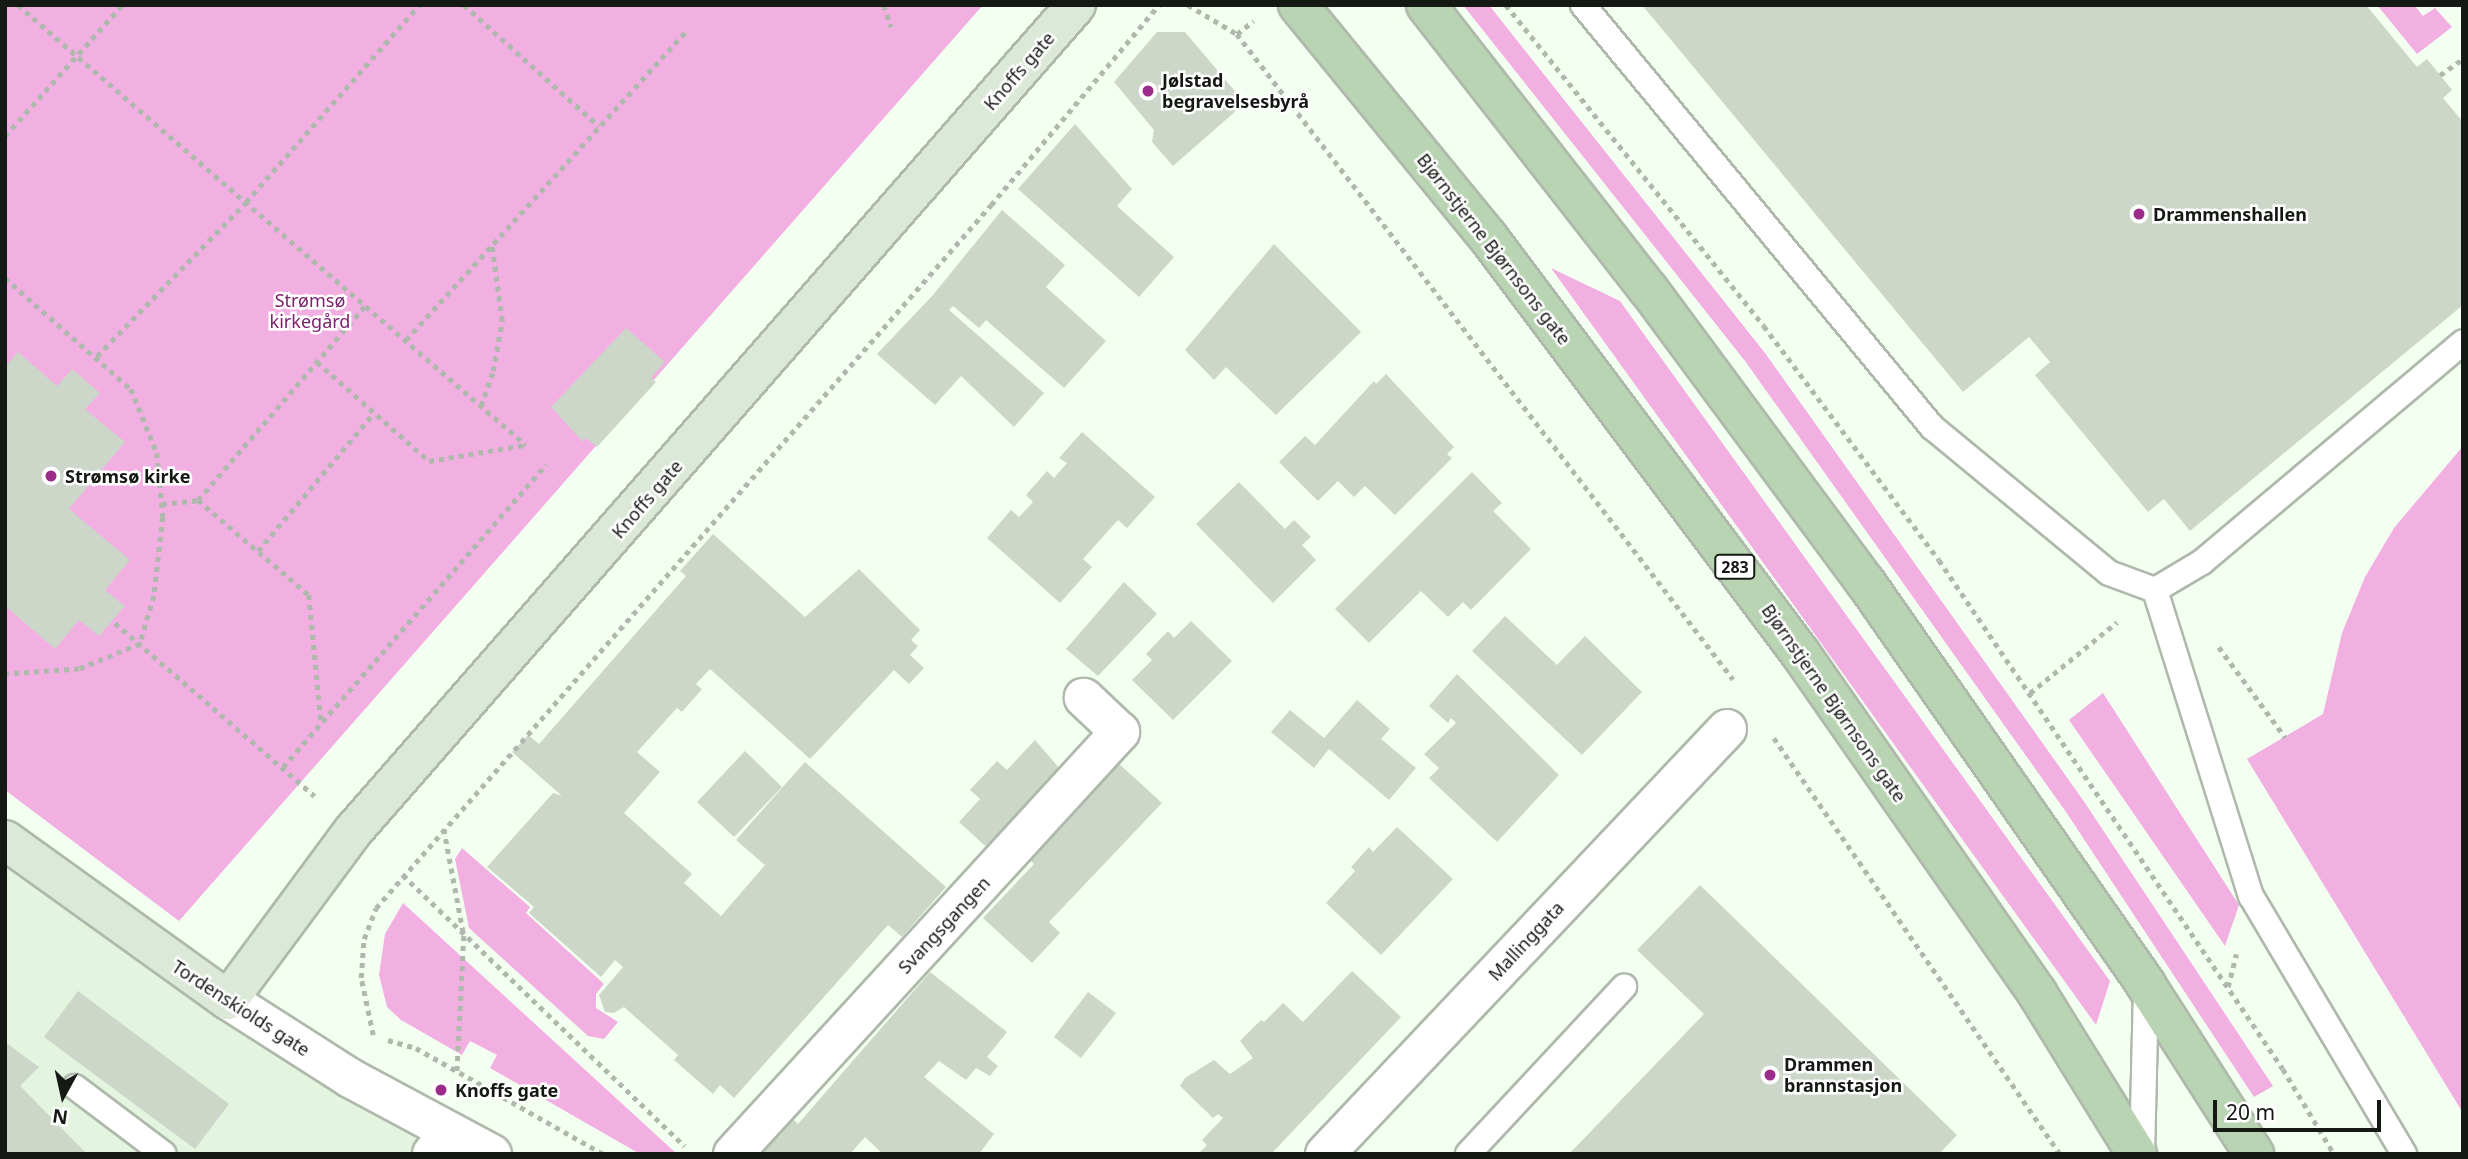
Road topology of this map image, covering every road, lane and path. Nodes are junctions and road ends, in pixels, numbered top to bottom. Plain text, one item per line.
1 (18, 5) edge
2 (122, 5) edge
3 (419, 5) edge
4 (464, 5) edge
5 (884, 5) edge
6 (1076, 5) edge
7 (1159, 5) edge
8 (1188, 5) edge
9 (1298, 5) edge
10 (1426, 5) edge
11 (1506, 5) edge
12 (1583, 5) edge
13 (891, 27) dead end
14 (687, 30) dead end
15 (78, 55) junction
16 (2463, 59) edge
17 (2440, 75) dead end
18 (599, 126) junction
19 (5, 136) edge
20 (246, 202) junction
21 (491, 246) junction
22 (5, 278) edge
23 (366, 305) junction
24 (406, 340) junction
25 (2463, 342) edge
26 (97, 356) junction
27 (317, 362) junction
28 (481, 405) junction
29 (374, 413) junction
30 (547, 464) dead end
31 (198, 500) junction
32 (162, 504) junction
33 (258, 551) junction
34 (2163, 585) junction
35 (115, 623) dead end
36 (139, 644) junction
37 (5, 674) edge
38 (1739, 687) dead end
39 (2031, 693) junction
40 (1084, 698) dead end
41 (321, 723) junction
42 (1727, 729) dead end
43 (1768, 729) dead end
44 (2285, 737) dead end
45 (283, 767) junction
46 (315, 796) dead end
47 (444, 828) junction
48 (5, 840) edge
49 (402, 875) junction
50 (464, 936) junction
51 (2146, 985) junction
52 (1624, 987) dead end
53 (228, 1000) junction
54 (457, 1073) junction
55 (75, 1087) dead end
56 (441, 1143) edge
57 (694, 1153) edge
58 (164, 1154) edge
59 (492, 1154) edge
60 (603, 1154) edge
61 (733, 1154) edge
62 (1325, 1154) edge
63 (1468, 1154) edge
64 (2060, 1154) edge
65 (2140, 1154) edge
66 (2254, 1154) edge
67 (2334, 1154) edge
68 (2404, 1154) edge

1 - 15 path
2 - 15 path
3 - 20 path
4 - 18 path
5 - 13 path
6 - 53 main road, Knoffs gate
7 - 47 path
8 - 38 path
9 - 65 main road, Bjørnstjerne Bjørnsons gate / 283
10 - 51 main road
11 - 39 path
12 - 34 lane
14 - 18 path
15 - 19 path
15 - 20 path
16 - 17 path
18 - 21 path
20 - 23 path
20 - 26 path
21 - 24 path
21 - 28 path
22 - 26 path
23 - 24 path
23 - 27 path
24 - 28 path
25 - 34 lane
26 - 32 path
27 - 29 path
27 - 31 path
28 - 29 path
29 - 33 path
30 - 41 path
31 - 32 path
31 - 33 path
32 - 36 path
33 - 41 path
34 - 39 path
34 - 44 path
34 - 68 lane
35 - 36 path
36 - 37 path
36 - 45 path
39 - 67 path
40 - 61 street, Svangsgangen
41 - 45 path
42 - 62 street, Mallinggata
43 - 64 path
45 - 46 path
47 - 49 path
47 - 50 path
48 - 53 main road, Tordenskiolds gate
49 - 50 path
49 - 54 path
50 - 54 path
50 - 57 path
51 - 65 lane
51 - 66 main road
52 - 63 lane
53 - 56 street, Tordenskiolds gate
54 - 60 path
55 - 58 lane
56 - 59 street, Tordenskiolds gate

